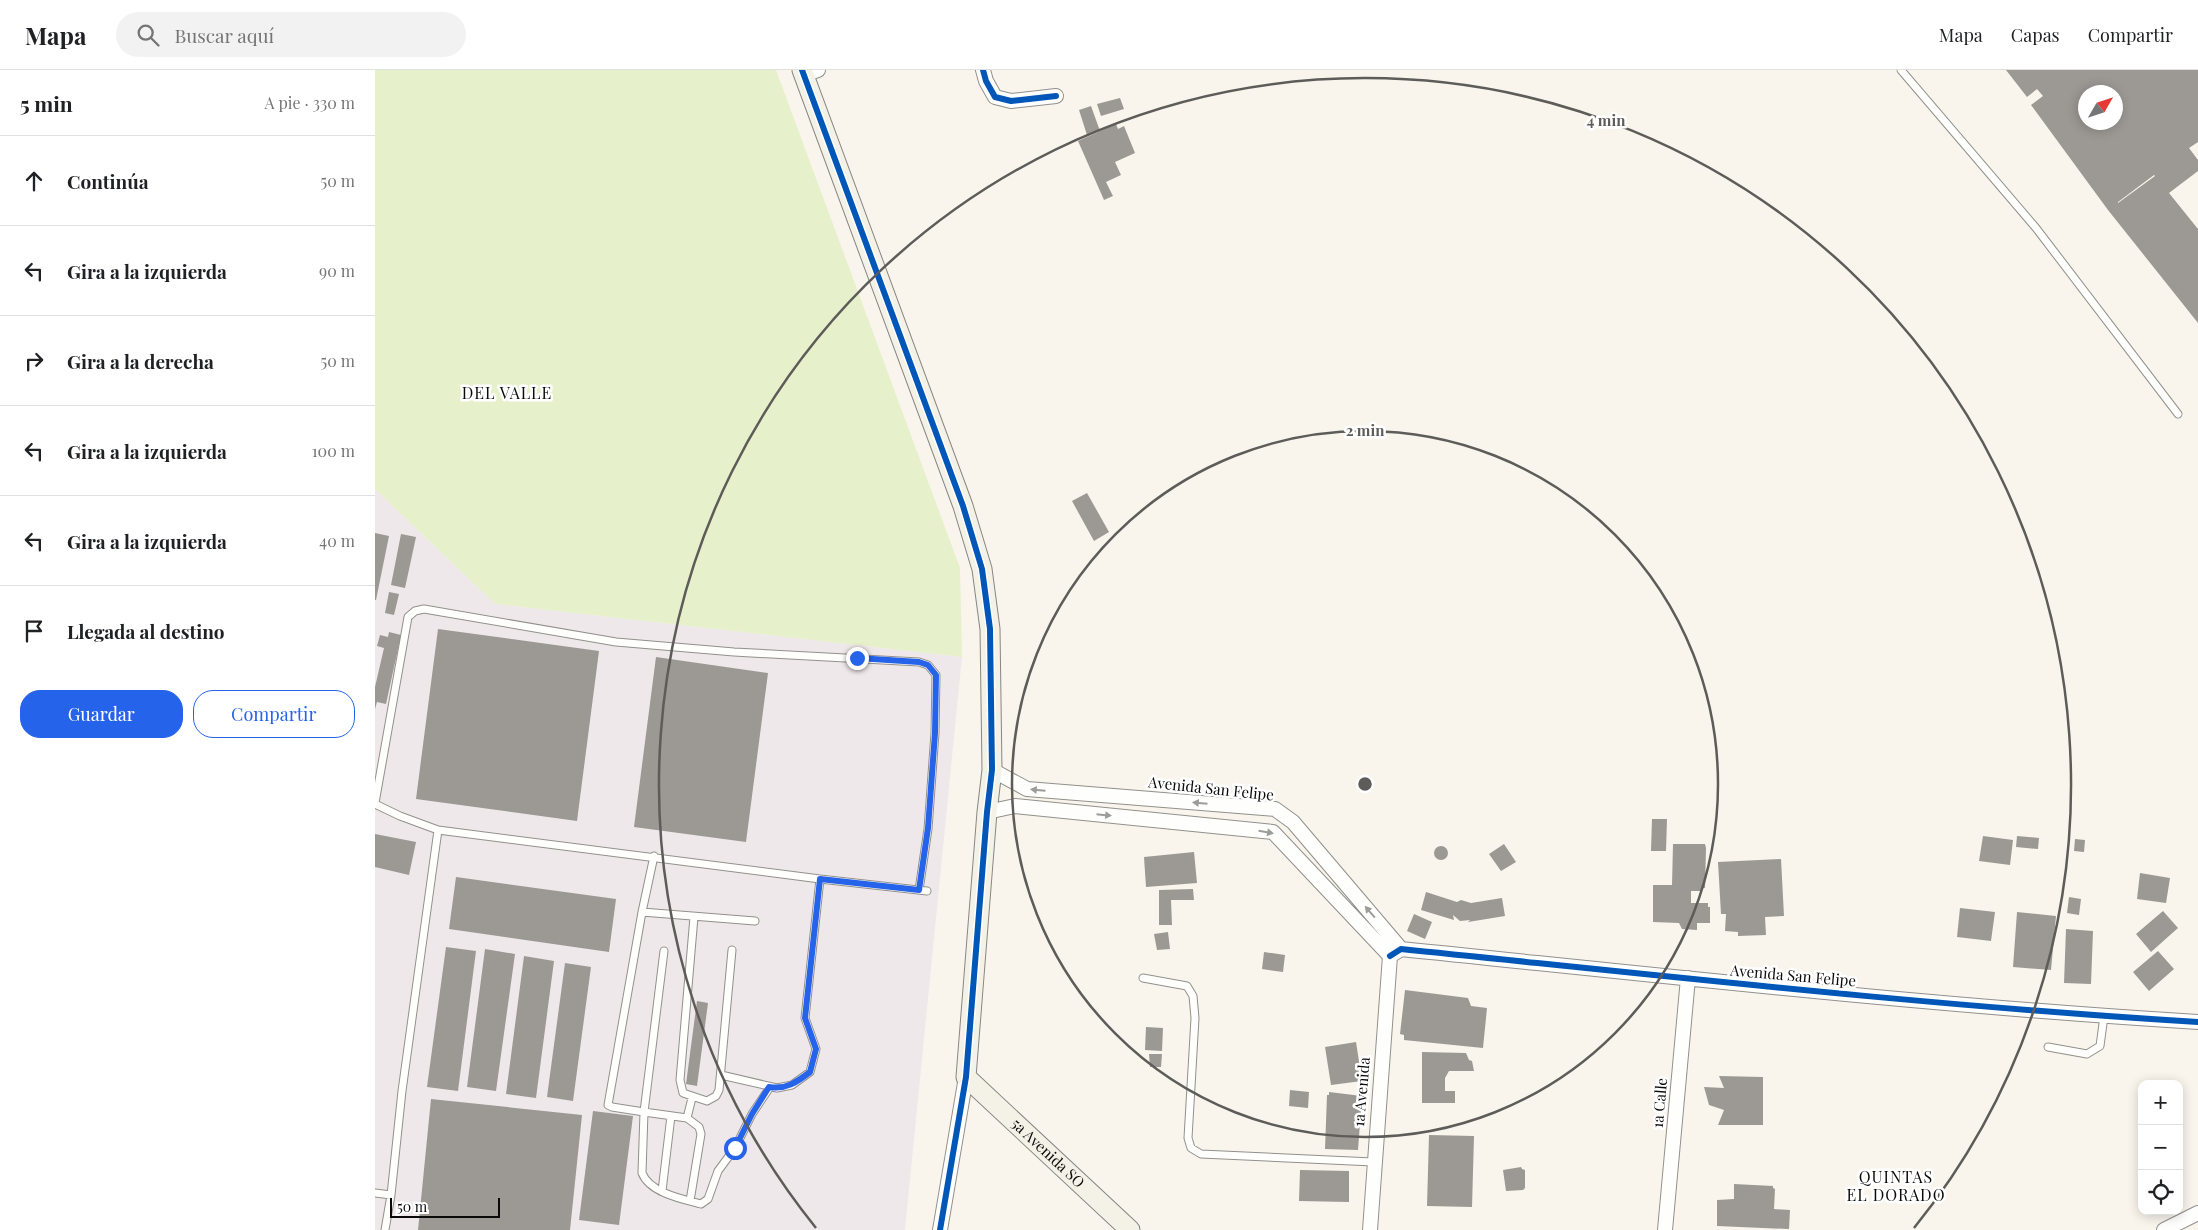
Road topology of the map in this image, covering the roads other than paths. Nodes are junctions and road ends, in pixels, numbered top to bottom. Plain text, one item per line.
1 (983, 70) edge
2 (1901, 70) edge
3 (808, 72) edge
4 (1056, 96) dead end
5 (2179, 414) dead end
6 (992, 770) junction
7 (375, 803) edge
8 (987, 812) junction
9 (438, 830) junction
10 (654, 856) junction
11 (820, 879) junction
12 (642, 912) junction
13 (694, 917) junction
14 (755, 921) dead end
15 (732, 950) dead end
16 (663, 952) dead end
17 (1395, 952) junction
18 (1143, 978) dead end
19 (1688, 978) junction
20 (2104, 1016) junction
21 (2198, 1022) edge
22 (2048, 1046) dead end
23 (721, 1075) junction
24 (966, 1077) junction
25 (769, 1087) junction
26 (692, 1098) junction
27 (644, 1112) junction
28 (671, 1116) junction
29 (687, 1118) junction
30 (1373, 1162) junction
31 (662, 1191) junction
32 (375, 1193) edge
33 (391, 1195) junction
34 (690, 1201) junction
35 (2198, 1213) edge
36 (385, 1230) edge
37 (940, 1230) edge
38 (1129, 1230) edge
39 (1369, 1230) edge
40 (1665, 1230) edge
41 (2164, 1230) edge

1 - 4 street
2 - 5 lane
3 - 6 street
6 - 8 street
17 -> 6 street, Avenida San Felipe
7 - 9 lane
7 - 11 lane
8 -> 17 street
8 - 24 street
9 - 10 lane
9 - 33 lane
10 - 11 lane
10 - 12 lane
11 - 25 lane
12 - 13 lane
12 - 27 lane
13 - 14 lane
13 - 26 lane
15 - 23 lane
16 - 27 lane
17 - 19 street, Avenida San Felipe
17 - 30 street, 1a Avenida
18 - 30 lane
19 - 20 street, Avenida San Felipe
19 - 40 street, 1a Calle
20 - 21 street, Avenida San Felipe
20 - 22 lane
23 - 25 lane
23 - 26 lane
24 - 37 street
24 - 38 street, 5a Avenida SO
25 - 34 lane
26 - 29 lane
27 - 28 lane
27 - 31 lane
28 - 29 lane
28 - 31 lane
29 - 34 lane
30 - 39 street, 1a Avenida
31 - 34 lane
32 - 33 lane
33 - 36 lane
35 - 41 street

